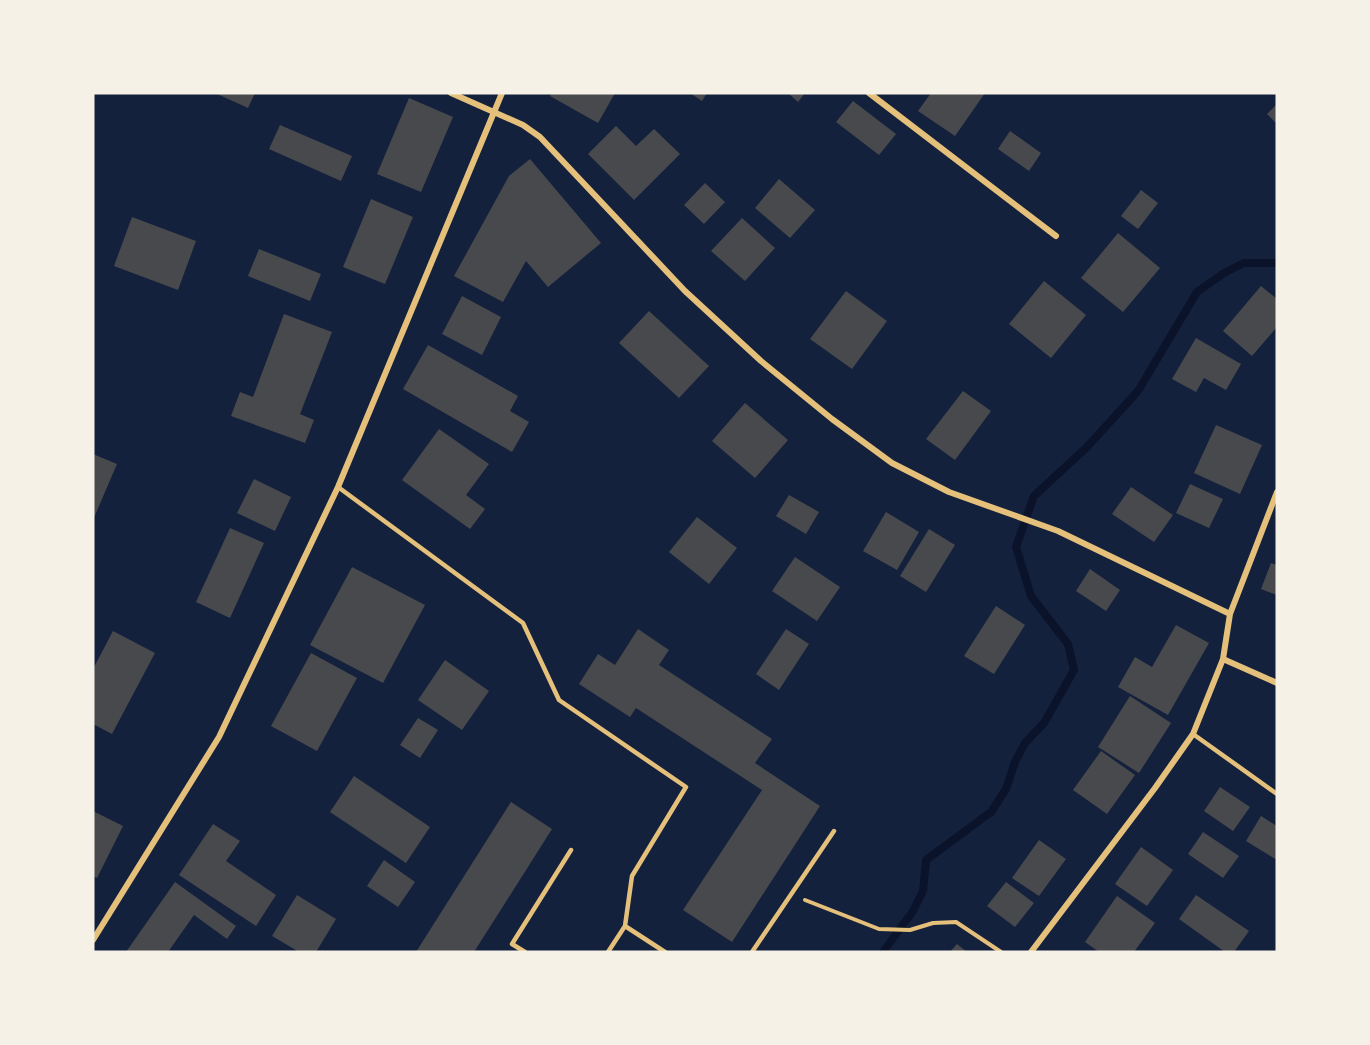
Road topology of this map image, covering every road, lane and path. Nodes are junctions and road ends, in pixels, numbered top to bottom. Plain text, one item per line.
1 (451, 93) edge
2 (502, 93) edge
3 (869, 93) edge
4 (494, 111) junction
5 (1056, 236) dead end
6 (338, 487) junction
7 (1277, 492) edge
8 (1230, 614) junction
9 (1223, 659) junction
10 (1277, 683) edge
11 (1193, 734) junction
12 (1277, 794) edge
13 (834, 831) dead end
14 (572, 850) dead end
15 (789, 894) junction
16 (625, 926) junction
17 (93, 940) edge
18 (525, 952) edge
19 (608, 952) edge
20 (665, 952) edge
21 (752, 952) edge
22 (1001, 952) edge
23 (1031, 952) edge

1 - 4 street
2 - 4 street
3 - 5 street
4 - 6 street
4 - 8 street
6 - 16 lane
6 - 17 street
7 - 8 street
8 - 9 street
9 - 10 street
9 - 11 street
11 - 12 lane
11 - 23 street
13 - 15 lane
14 - 18 lane
15 - 21 lane
15 - 22 path
16 - 19 lane
16 - 20 lane

